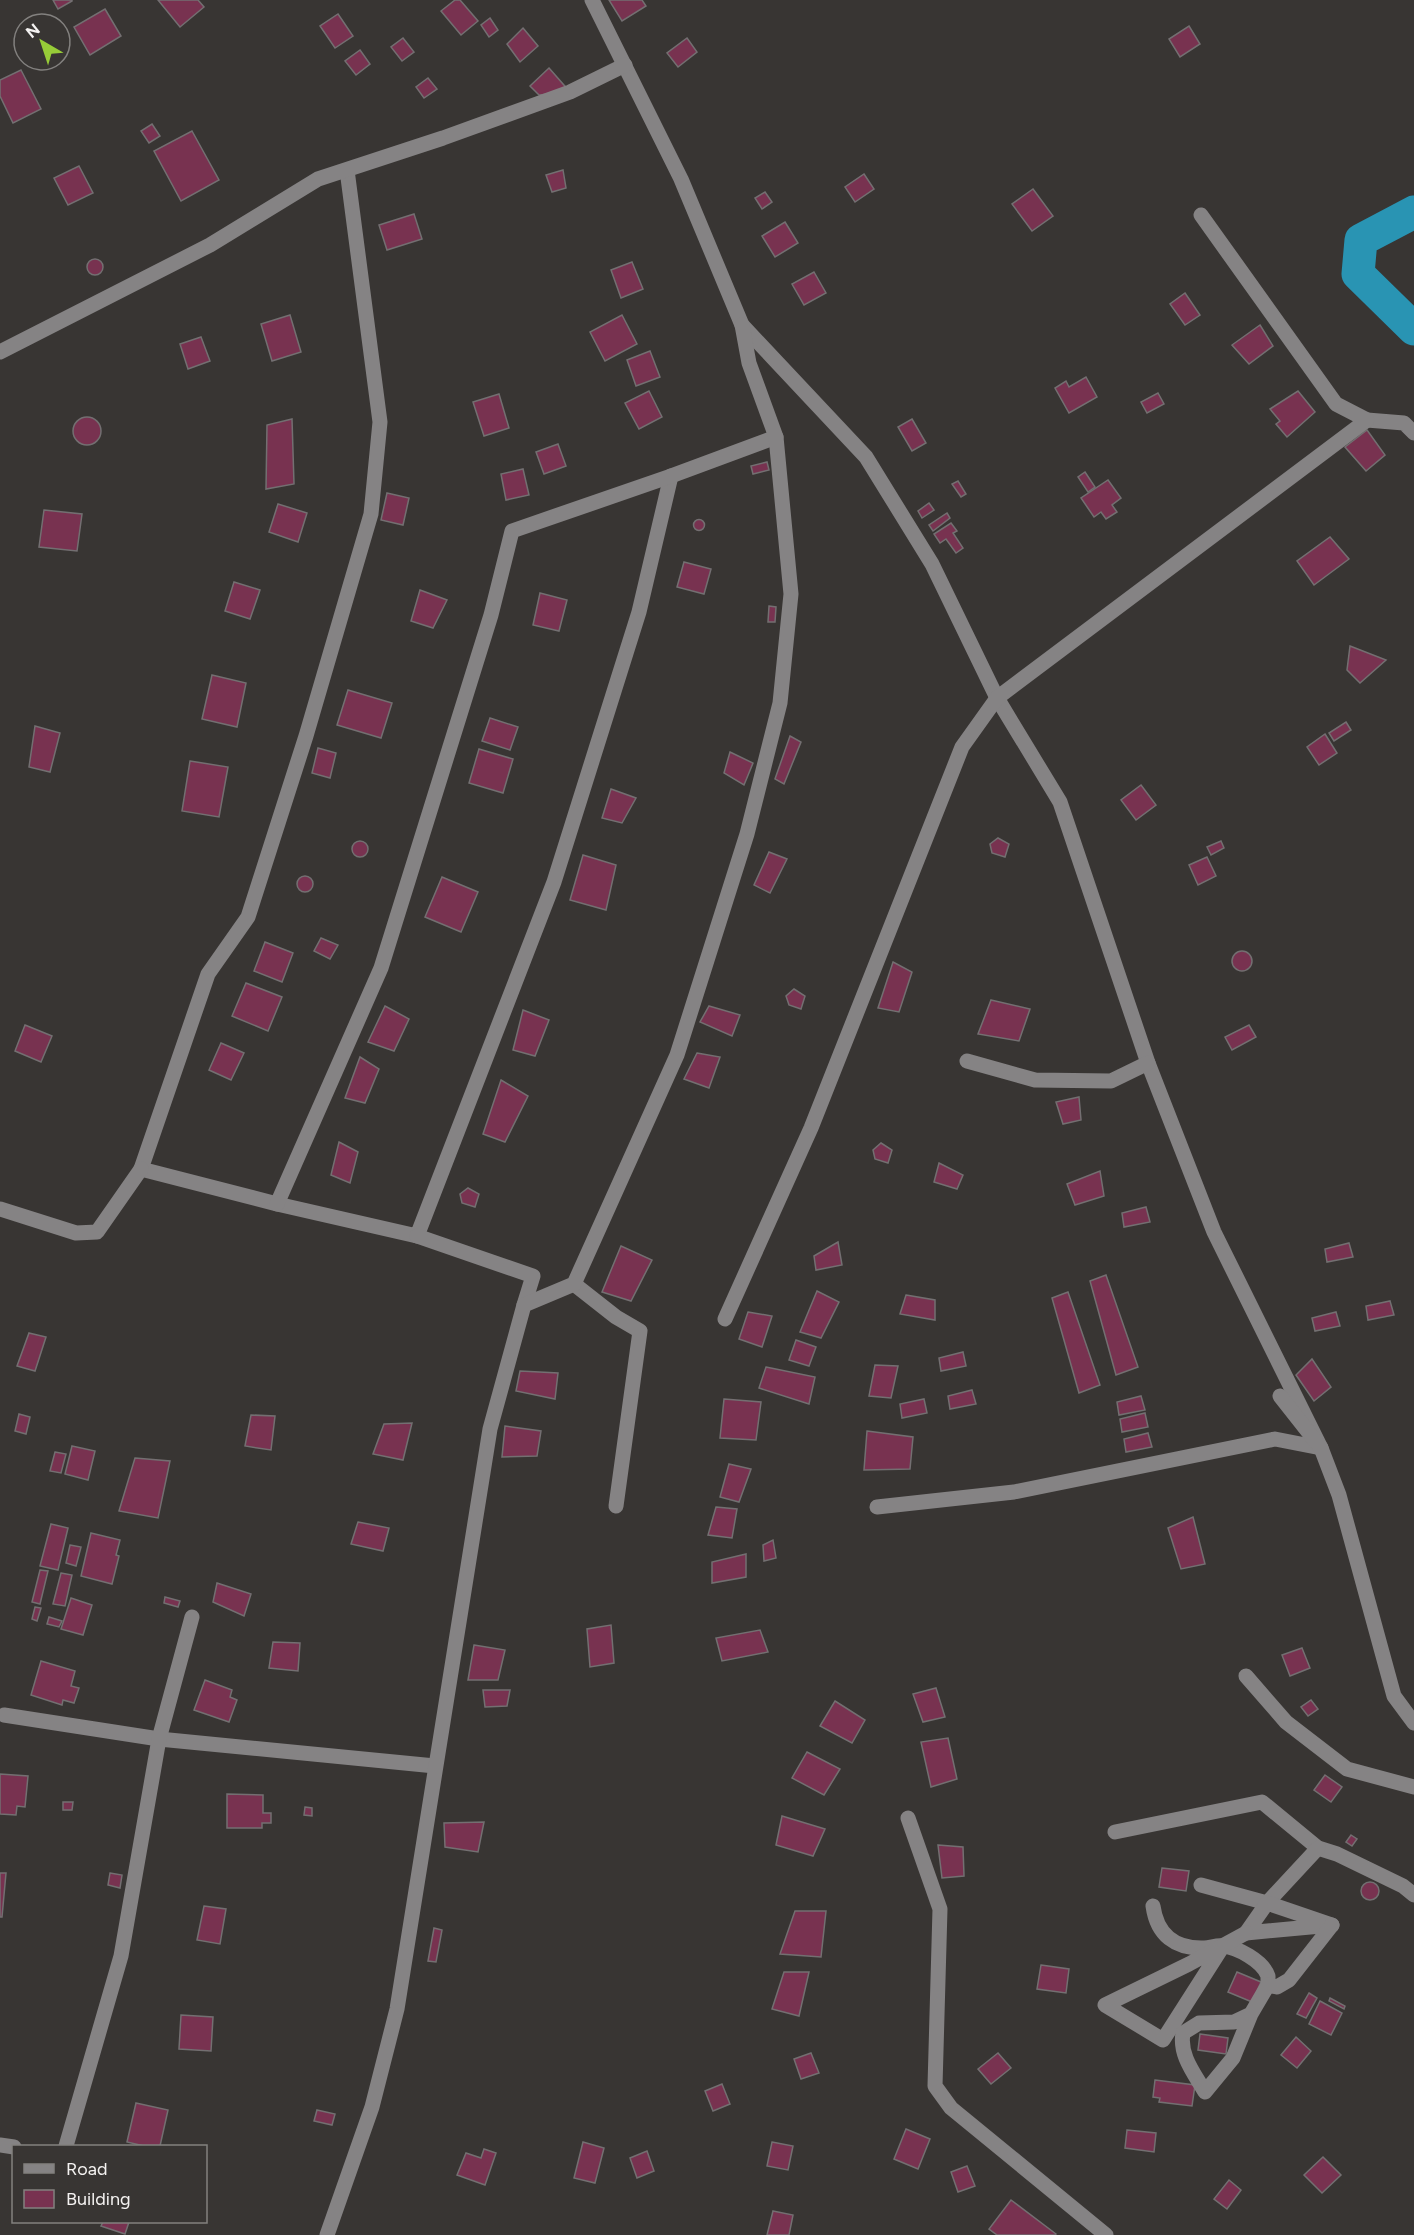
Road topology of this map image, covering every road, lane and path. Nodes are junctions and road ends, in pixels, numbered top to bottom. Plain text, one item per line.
1 (592, 0) edge
2 (625, 65) junction
3 (346, 170) junction
4 (1201, 215) dead end
5 (742, 326) junction
6 (0, 352) edge
7 (1367, 420) junction
8 (1414, 433) edge
9 (776, 437) junction
10 (671, 477) junction
11 (997, 698) junction
12 (967, 1061) dead end
13 (1148, 1063) junction
14 (141, 1169) junction
15 (277, 1204) junction
16 (0, 1209) edge
17 (417, 1236) junction
18 (574, 1284) junction
19 (524, 1305) junction
20 (725, 1319) dead end
21 (1280, 1396) dead end
22 (1322, 1448) junction
23 (616, 1506) dead end
24 (878, 1507) dead end
25 (192, 1617) dead end
26 (1246, 1676) dead end
27 (4, 1715) dead end
28 (1414, 1723) edge
29 (159, 1739) junction
30 (435, 1766) junction
31 (1414, 1787) edge
32 (908, 1818) dead end
33 (1116, 1832) dead end
34 (1318, 1848) junction
35 (1201, 1885) dead end
36 (1414, 1895) edge
37 (1267, 1903) junction
38 (1154, 1906) dead end
39 (1332, 1925) junction
40 (1246, 1933) junction
41 (1223, 1946) junction
42 (1268, 1985) junction
43 (1251, 2014) junction
44 (66, 2145) edge
45 (327, 2235) edge
46 (1106, 2235) edge

1 - 2 street
2 - 3 street
2 - 5 street
3 - 6 street
3 - 14 street
4 - 7 street
5 - 9 street
5 - 11 street
7 - 8 street
7 - 11 street
9 - 10 street
9 - 18 street
10 - 15 street
10 - 17 street
11 - 13 street
11 - 20 street
12 - 13 street
13 - 22 street
14 - 15 street
14 - 16 street
15 - 17 street
17 - 19 street
18 - 19 street
18 - 23 street
19 - 30 street
21 - 22 street
22 - 24 street
22 - 28 street
25 - 29 street
26 - 31 street
27 - 29 street
29 - 30 street
29 - 44 street
30 - 45 street
32 - 46 street
33 - 34 street
34 - 36 street
34 - 37 street
35 - 37 street
37 - 39 street
37 - 40 street
38 - 41 street
39 - 40 street
39 - 42 street
40 - 41 street
41 - 41 street
41 - 42 street
42 - 43 street
43 - 43 street

